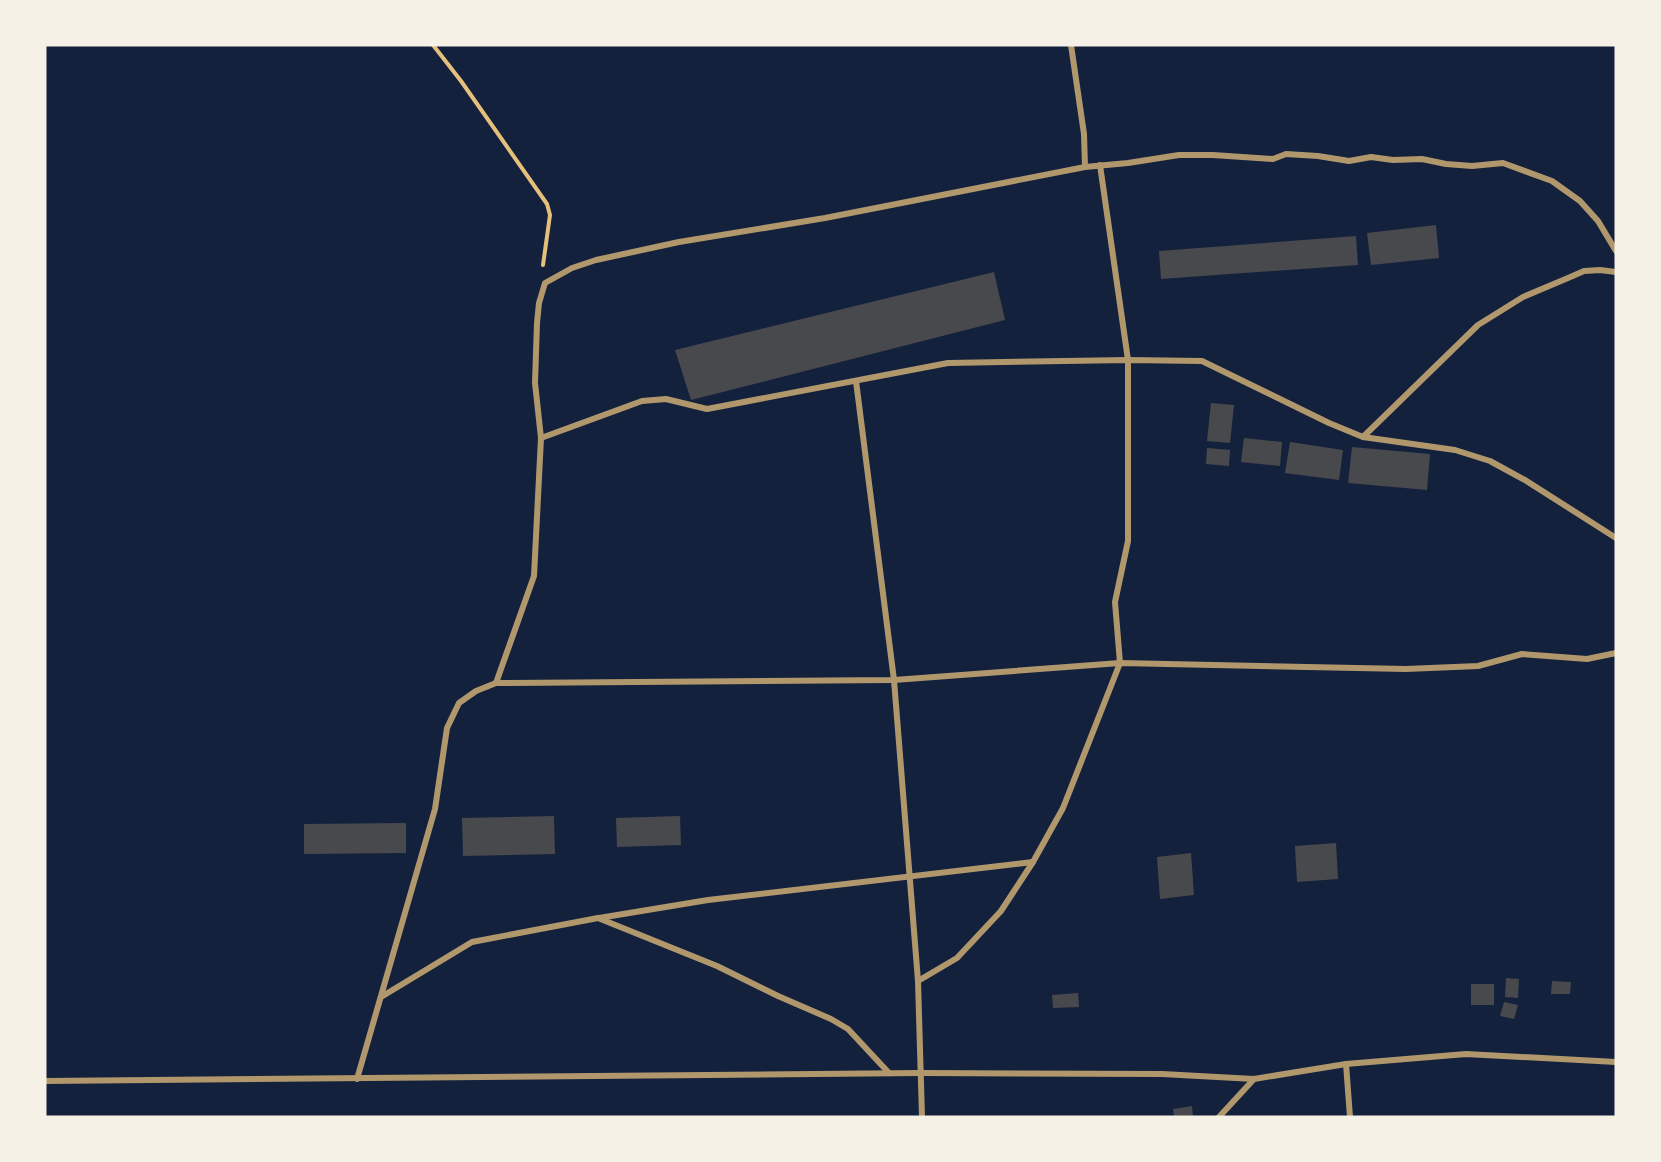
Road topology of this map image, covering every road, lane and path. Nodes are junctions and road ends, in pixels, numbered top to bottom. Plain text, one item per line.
1 (433, 45) edge
2 (1071, 45) edge
3 (1100, 165) junction
4 (1085, 167) junction
5 (1616, 251) edge
6 (1616, 272) edge
7 (545, 284) junction
8 (1128, 360) junction
9 (856, 381) junction
10 (1363, 437) junction
11 (541, 438) junction
12 (1616, 538) edge
13 (1616, 653) edge
14 (1120, 663) junction
15 (894, 680) junction
16 (496, 682) junction
17 (1033, 862) junction
18 (908, 876) junction
19 (598, 918) junction
20 (918, 981) junction
21 (381, 997) junction
22 (1616, 1062) edge
23 (1346, 1064) junction
24 (889, 1073) junction
25 (921, 1073) junction
26 (357, 1078) junction
27 (1254, 1080) junction
28 (45, 1081) edge
29 (922, 1117) edge
30 (1219, 1117) edge
31 (1350, 1117) edge

1 - 7 path
2 - 4 street
3 - 4 street
3 - 5 street
3 - 8 street
4 - 7 street
6 - 10 street
7 - 11 street
8 - 9 street
8 - 10 street
8 - 14 street
9 - 11 street
9 - 15 street
10 - 12 street
11 - 16 street
13 - 14 street
14 - 15 street
14 - 17 street
15 - 16 street
15 - 18 street
16 - 21 street
17 - 18 street
17 - 20 street
18 - 19 street
18 - 20 street
19 - 21 street
19 - 24 street
20 - 25 street
21 - 26 street
22 - 23 street
23 - 27 street
23 - 31 street
24 - 25 street
24 - 26 street
25 - 27 street
25 - 29 street
26 - 28 street
27 - 30 street

